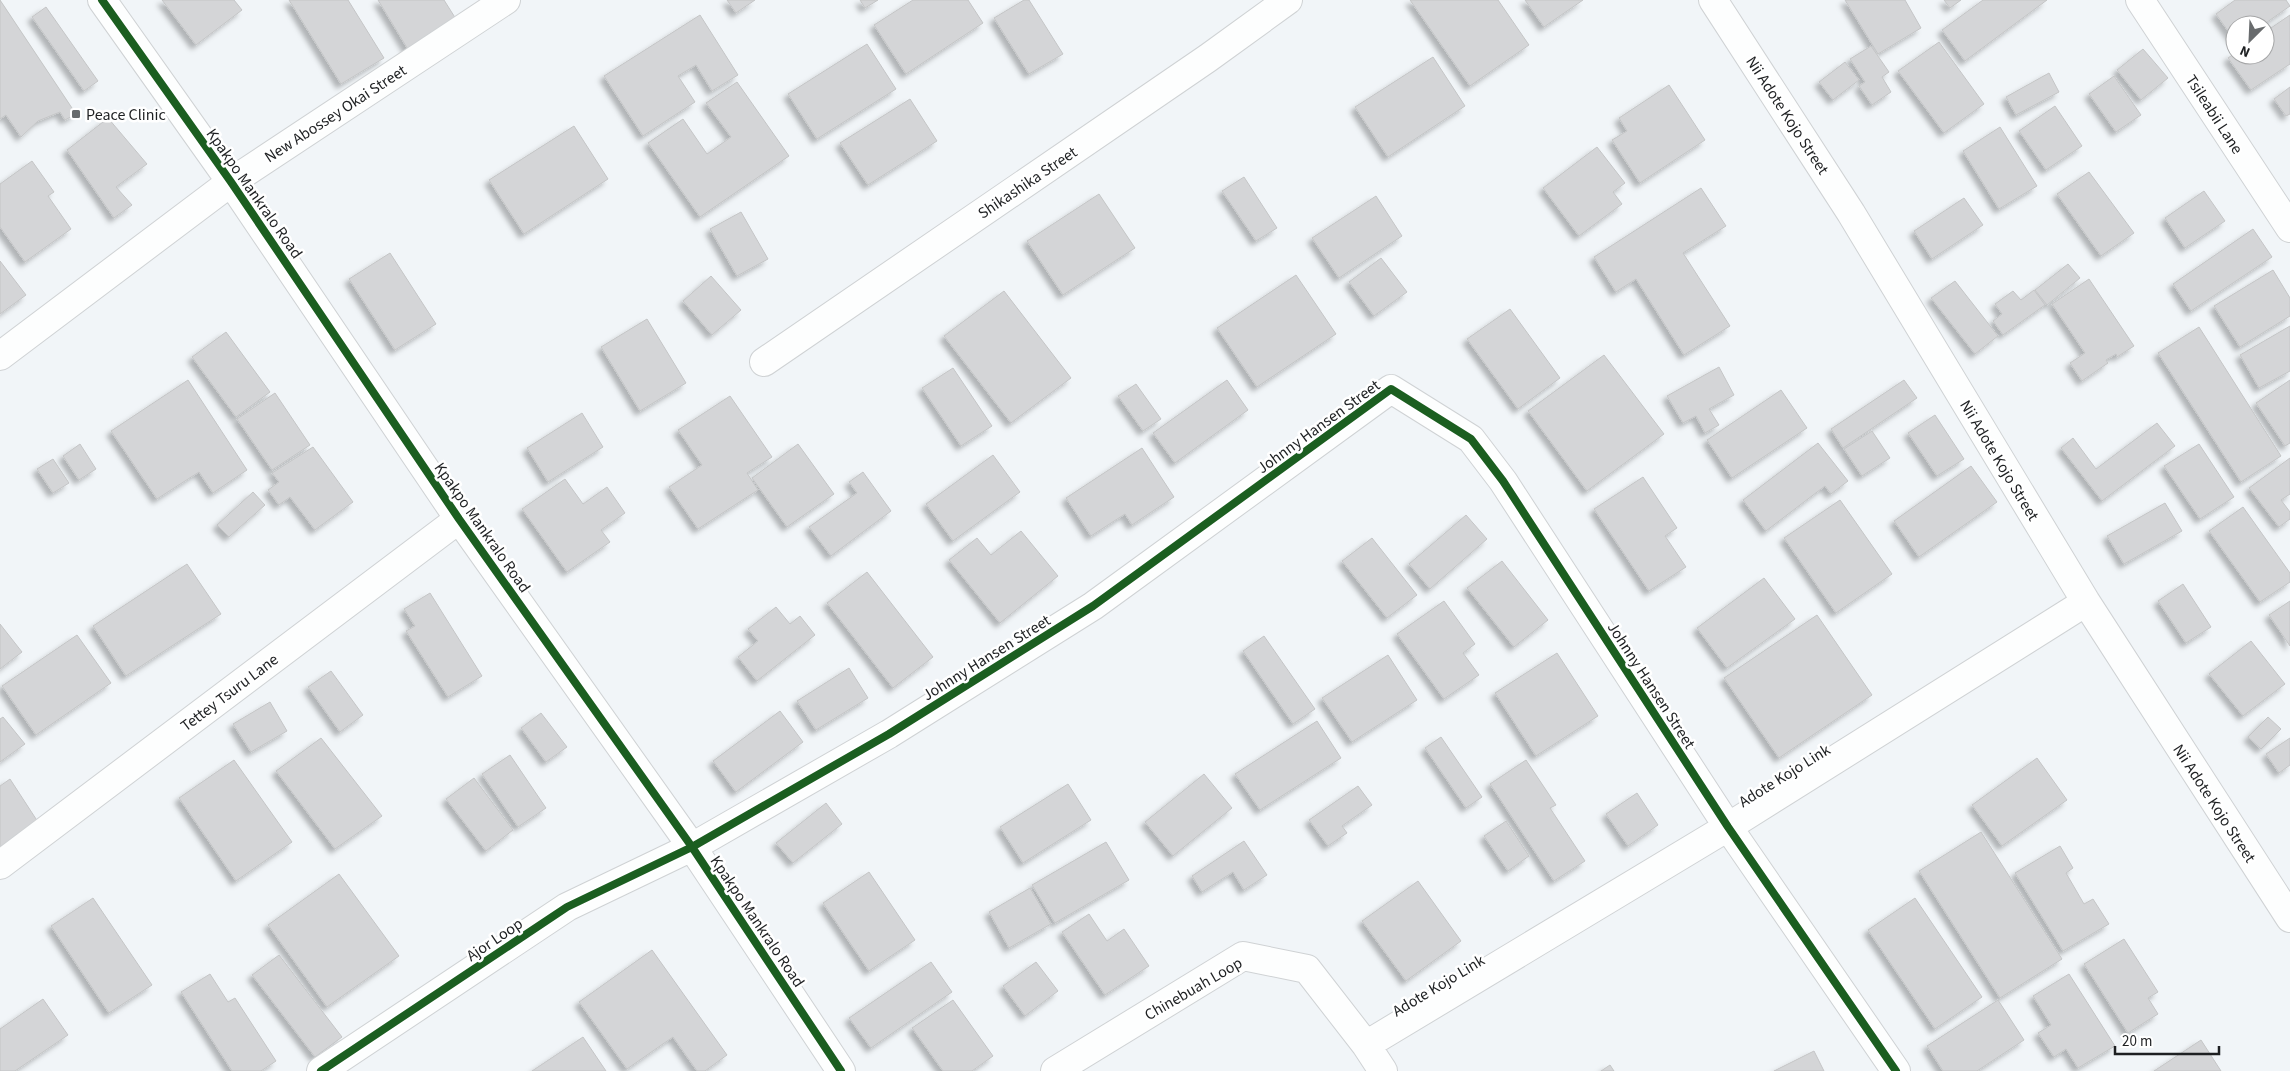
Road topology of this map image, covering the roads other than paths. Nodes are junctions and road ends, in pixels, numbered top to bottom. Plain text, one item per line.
1 (102, 0) edge
2 (506, 0) edge
3 (1288, 0) edge
4 (1713, 0) edge
5 (2140, 0) edge
6 (231, 182) junction
7 (2290, 228) edge
8 (0, 356) edge
9 (764, 362) dead end
10 (459, 519) junction
11 (2086, 602) junction
12 (1728, 827) junction
13 (692, 846) junction
14 (0, 865) edge
15 (2290, 918) edge
16 (1366, 1045) junction
17 (321, 1071) edge
18 (841, 1071) edge
19 (1055, 1071) edge
20 (1383, 1071) edge
21 (1896, 1071) edge

1 - 6 street, Kpakpo Mankralo Road
2 - 6 street, New Abossey Okai Street
3 - 9 street, Shikashika Street
4 - 11 street, Nii Adote Kojo Street
5 - 7 street, Tsileabii Lane
6 - 8 street, New Abossey Okai Street
6 - 10 street, Kpakpo Mankralo Road
10 - 13 street, Kpakpo Mankralo Road
10 - 14 street, Tettey Tsuru Lane
11 - 12 street, Adote Kojo Link
11 - 15 street, Nii Adote Kojo Street
12 - 13 street, Johnny Hansen Street
12 - 16 street, Adote Kojo Link
12 - 21 street, Johnny Hansen Street
13 - 17 street, Ajor Loop
13 - 18 street, Kpakpo Mankralo Road
16 - 19 street, Chinebuah Loop
16 - 20 street, Chinebuah Loop

